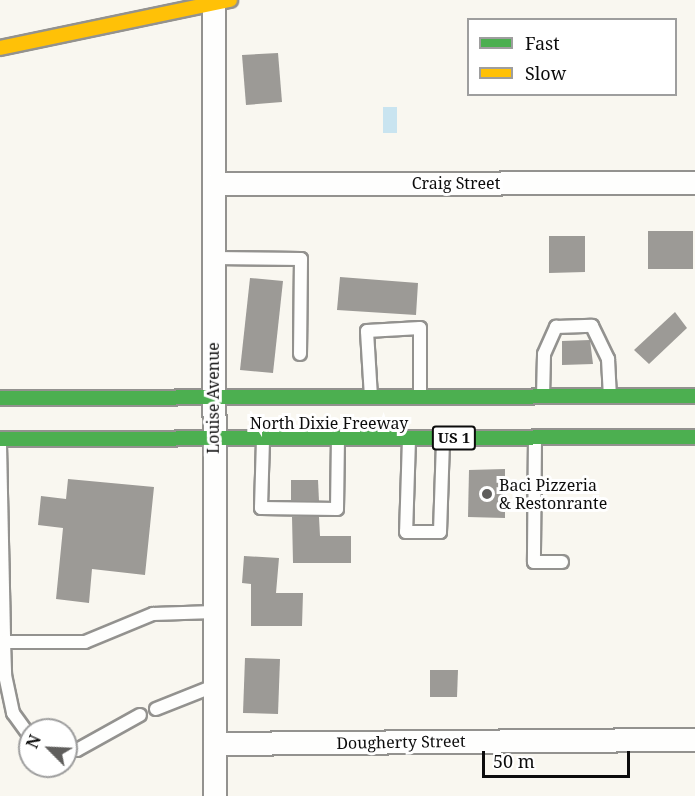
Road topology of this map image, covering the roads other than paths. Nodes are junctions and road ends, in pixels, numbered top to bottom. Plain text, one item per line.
1 (219, 1) edge
2 (0, 48) edge
3 (695, 183) edge
4 (217, 184) junction
5 (215, 258) junction
6 (300, 354) dead end
7 (610, 396) junction
8 (695, 396) edge
9 (543, 397) junction
10 (0, 398) edge
11 (371, 398) junction
12 (420, 398) junction
13 (212, 399) junction
14 (695, 437) edge
15 (536, 438) junction
16 (0, 439) edge
17 (338, 439) junction
18 (409, 439) junction
19 (443, 439) junction
20 (212, 440) junction
21 (262, 440) junction
22 (0, 445) edge
23 (2, 518) edge
24 (562, 562) dead end
25 (2, 578) edge
26 (214, 612) junction
27 (2, 643) edge
28 (214, 686) junction
29 (156, 709) dead end
30 (140, 715) dead end
31 (18, 720) edge
32 (695, 740) edge
33 (215, 744) junction
34 (78, 749) edge
35 (215, 796) edge

1 - 2 main road
1 - 4 street, Louise Avenue
3 - 4 street, Craig Street
4 - 5 street, Louise Avenue
5 - 6 lane
5 - 13 street, Louise Avenue
7 - 8 main road, North Dixie Freeway
7 - 9 main road, North Dixie Freeway
7 - 9 lane
9 - 12 main road, North Dixie Freeway
10 - 13 main road, North Dixie Freeway
11 - 12 main road, North Dixie Freeway
11 - 12 lane
11 - 13 main road, North Dixie Freeway
13 - 20 street, Louise Avenue
14 - 15 main road, North Dixie Freeway / US 1
15 - 19 main road, North Dixie Freeway / US 1
15 - 24 lane
16 - 20 main road, North Dixie Freeway / US 1
17 - 18 main road, North Dixie Freeway / US 1
17 - 21 main road, North Dixie Freeway / US 1
17 - 21 lane
18 - 19 main road, North Dixie Freeway / US 1
18 - 19 lane
20 - 21 main road, North Dixie Freeway / US 1
20 - 26 street, Louise Avenue
22 - 23 lane
23 - 25 lane
25 - 27 lane
26 - 27 lane
26 - 28 street, Louise Avenue
27 - 31 lane
28 - 29 lane
28 - 33 street, Louise Avenue
30 - 34 lane
32 - 33 street, Dougherty Street
33 - 35 street, Louise Avenue

